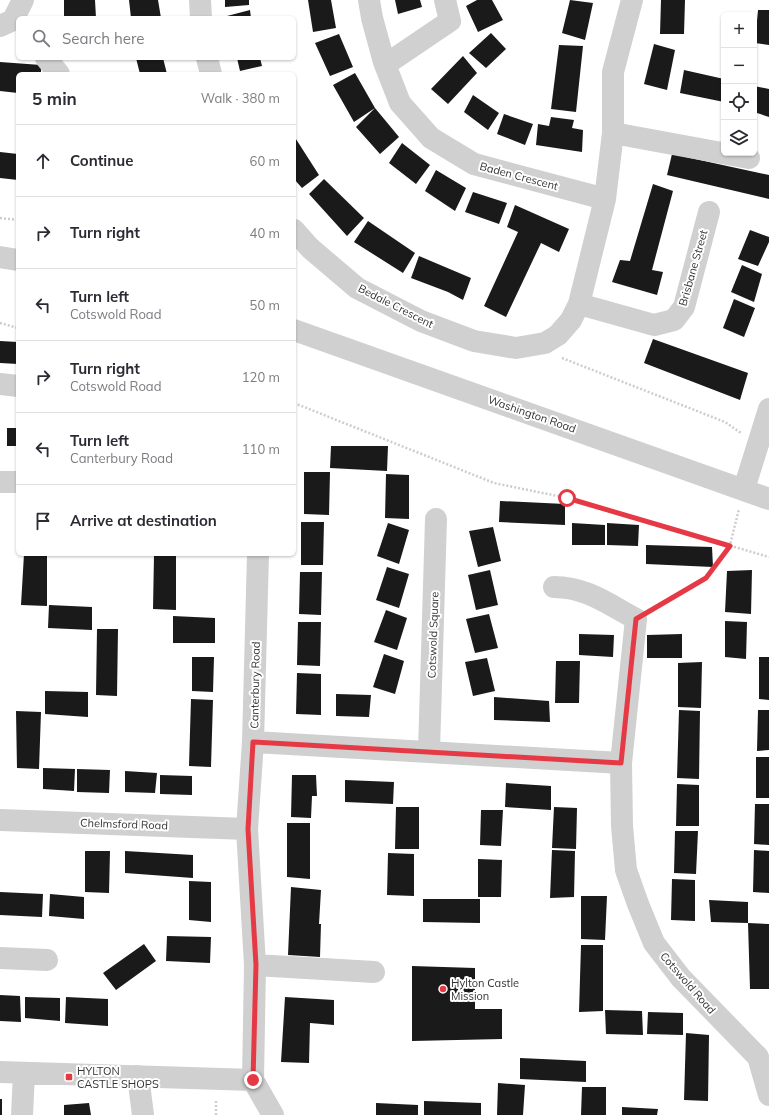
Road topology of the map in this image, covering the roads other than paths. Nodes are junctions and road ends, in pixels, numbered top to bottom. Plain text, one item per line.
1 (23, 0) edge
2 (200, 0) edge
3 (369, 0) edge
4 (445, 0) edge
5 (632, 0) edge
6 (201, 16) edge
7 (10, 24) edge
8 (48, 60) edge
9 (208, 60) edge
10 (385, 65) junction
11 (57, 72) edge
12 (210, 72) edge
13 (613, 134) junction
14 (749, 158) dead end
15 (605, 199) junction
16 (710, 212) dead end
17 (296, 232) edge
18 (0, 257) edge
19 (16, 260) edge
20 (579, 304) junction
21 (296, 331) edge
22 (0, 384) edge
23 (16, 386) edge
24 (769, 409) edge
25 (0, 482) edge
26 (16, 482) edge
27 (744, 489) junction
28 (769, 498) edge
29 (436, 519) dead end
30 (258, 556) edge
31 (554, 587) dead end
32 (253, 742) junction
33 (429, 751) junction
34 (621, 763) junction
35 (0, 820) edge
36 (248, 829) junction
37 (0, 958) edge
38 (48, 960) dead end
39 (256, 965) junction
40 (374, 972) dead end
41 (0, 1072) edge
42 (24, 1073) junction
43 (138, 1076) junction
44 (253, 1080) junction
45 (769, 1095) edge
46 (22, 1115) edge
47 (143, 1115) edge
48 (273, 1115) edge

1 - 7 street
2 - 6 street
3 - 10 street, Baden Crescent
4 - 10 street
5 - 13 street
8 - 11 street
9 - 12 street
10 - 15 street, Baden Crescent
13 - 14 street
13 - 15 street
15 - 20 street
16 - 20 street, Brisbane Street
17 - 20 street, Bedale Crescent
18 - 19 street
21 - 27 street, Washington Road
22 - 23 street
24 - 27 street
25 - 26 street
27 - 28 street, Washington Road
29 - 33 street, Cotswold Square
30 - 32 street, Canterbury Road
31 - 34 street, Cotswold Road
32 - 33 street
32 - 36 street, Canterbury Road
33 - 34 street
34 - 45 street, Cotswold Road
35 - 36 street, Chelmsford Road
36 - 39 street, Canterbury Road
37 - 38 street
39 - 40 street
39 - 44 street, Canterbury Road
41 - 42 street
42 - 43 street
42 - 46 street
43 - 44 street
43 - 47 street
44 - 48 street

